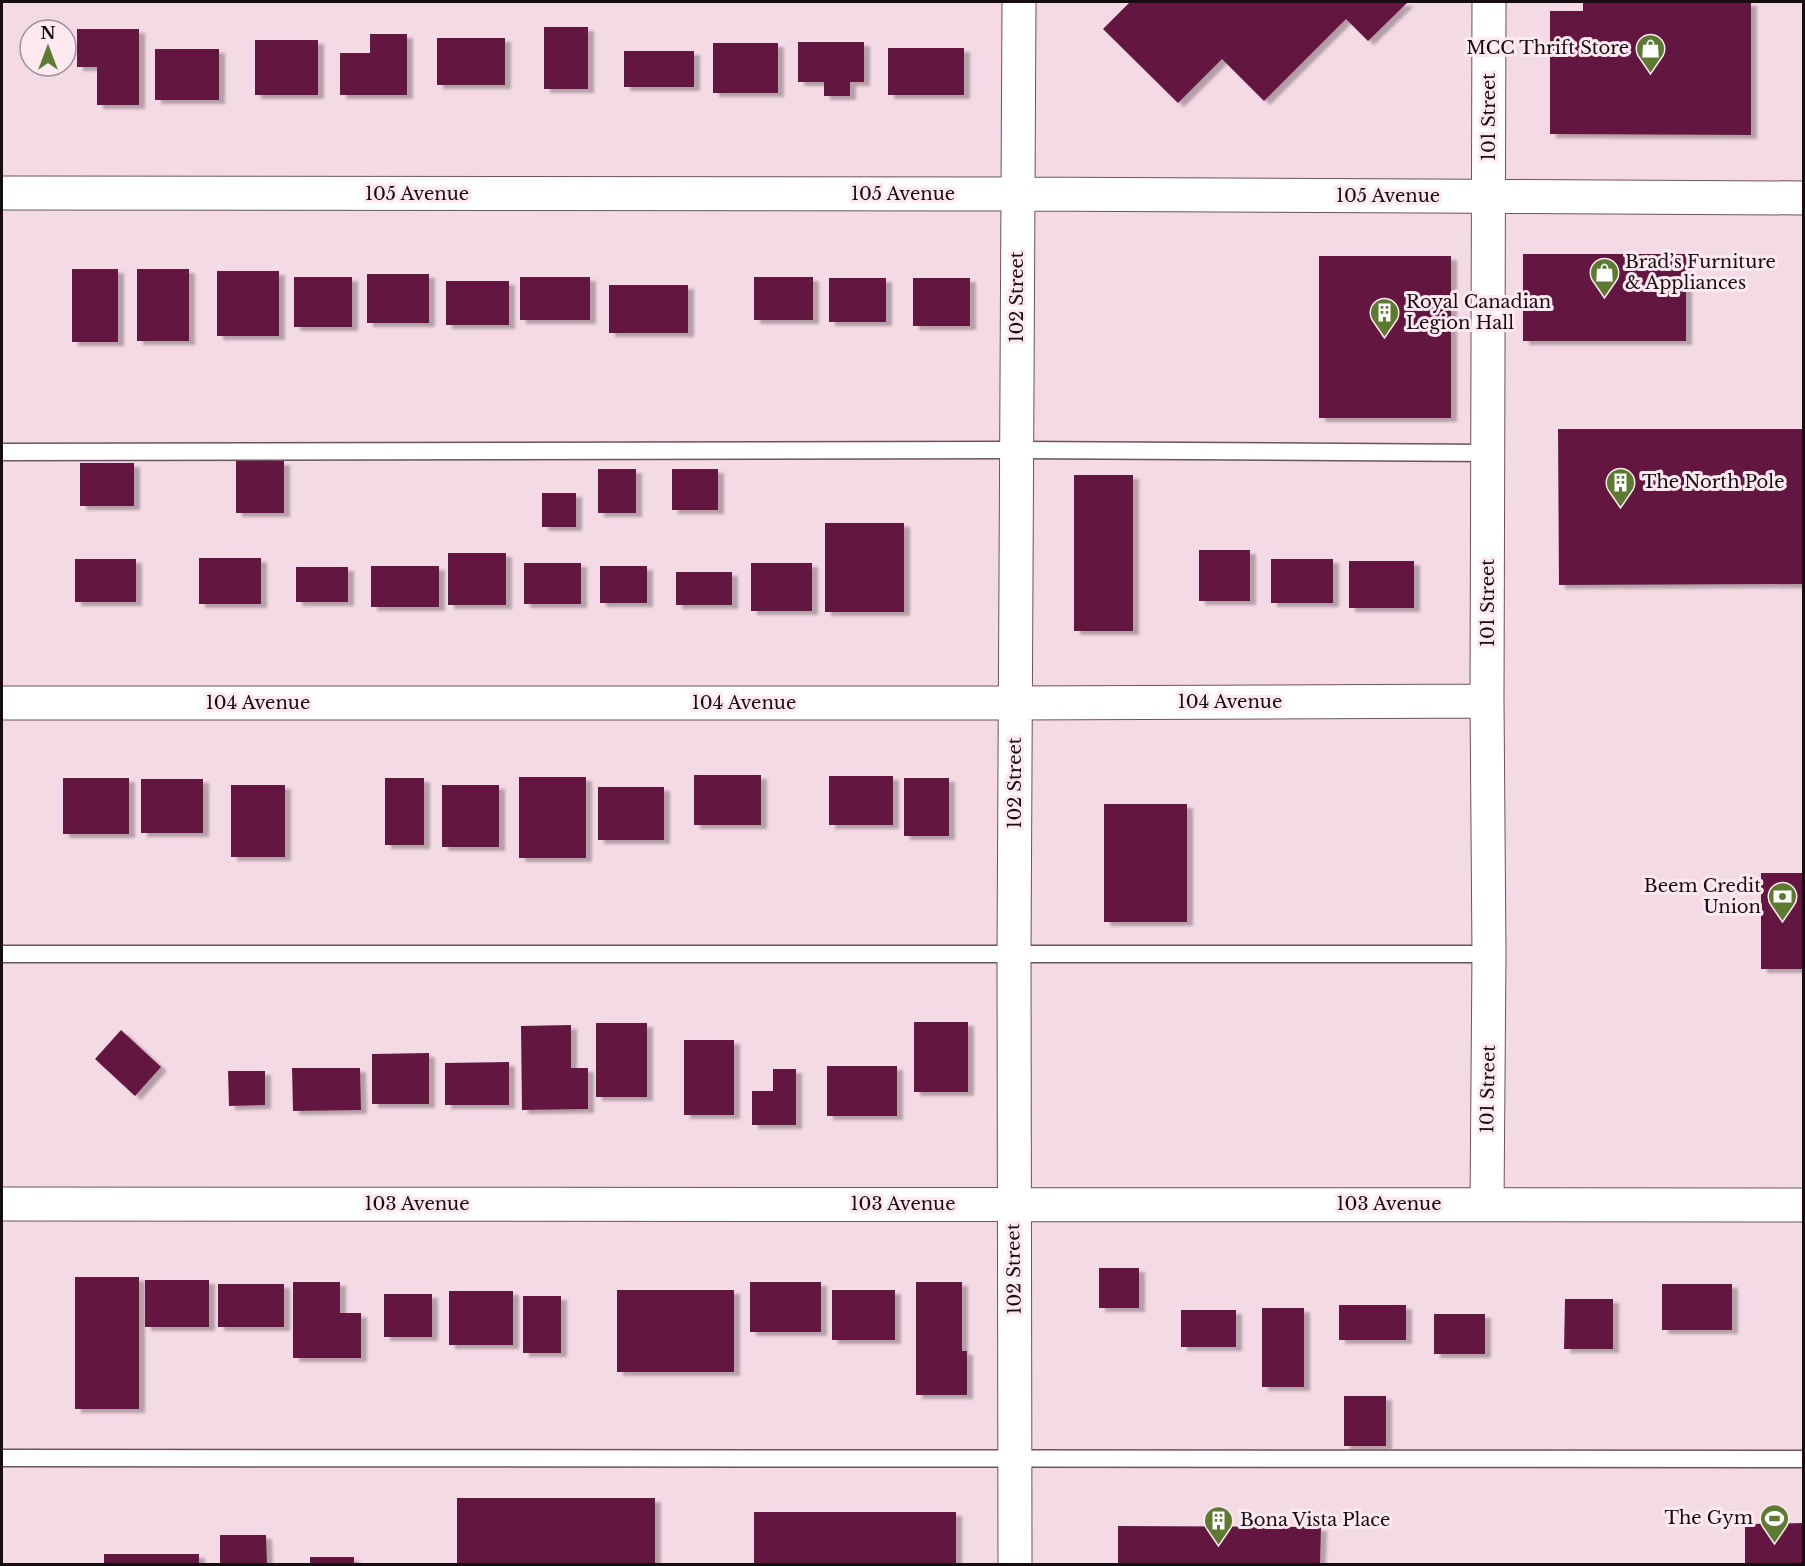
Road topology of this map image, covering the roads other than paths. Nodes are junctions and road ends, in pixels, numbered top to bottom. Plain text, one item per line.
1 (1019, 2) edge
2 (1489, 2) edge
3 (2, 193) edge
4 (1018, 194) junction
5 (1489, 197) junction
6 (1803, 198) edge
7 (1017, 450) junction
8 (2, 452) edge
9 (1488, 453) junction
10 (1487, 701) junction
11 (2, 703) edge
12 (1015, 703) junction
13 (2, 954) edge
14 (1489, 954) junction
15 (1014, 955) junction
16 (2, 1204) edge
17 (1014, 1204) junction
18 (1487, 1204) junction
19 (1803, 1205) edge
20 (2, 1458) edge
21 (1803, 1459) edge
22 (1016, 1460) junction
23 (1015, 1564) edge

1 - 4 street, 102 Street
2 - 5 street, 101 Street
3 - 4 street, 105 Avenue
4 - 5 street, 105 Avenue
4 - 7 street, 102 Street
5 - 6 street, 105 Avenue
5 - 9 street, 101 Street
7 - 8 lane
7 - 9 lane
7 - 12 street, 102 Street
9 - 10 street, 101 Street
10 - 12 street, 104 Avenue
10 - 14 street, 101 Street
11 - 12 street, 104 Avenue
12 - 15 street, 102 Street
13 - 15 lane
14 - 15 lane
14 - 18 street, 101 Street
15 - 17 street, 102 Street
16 - 17 street, 103 Avenue
17 - 18 street, 103 Avenue
17 - 22 street, 102 Street
18 - 19 street, 103 Avenue
20 - 22 lane
21 - 22 lane
22 - 23 street, 102 Street

